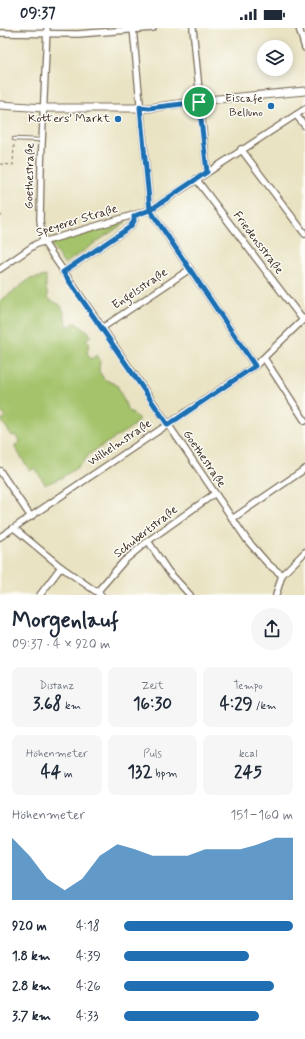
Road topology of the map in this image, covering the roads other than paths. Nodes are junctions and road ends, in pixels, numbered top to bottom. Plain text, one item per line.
1 (153, 28) edge
2 (193, 28) edge
3 (299, 28) edge
4 (133, 29) edge
5 (46, 30) edge
6 (0, 33) edge
7 (305, 48) edge
8 (305, 91) edge
9 (199, 102) junction
10 (0, 105) edge
11 (140, 107) junction
12 (44, 108) junction
13 (305, 109) edge
14 (296, 115) junction
15 (305, 126) edge
16 (14, 140) road end
17 (42, 140) junction
18 (240, 150) junction
19 (207, 172) junction
20 (196, 179) junction
21 (150, 210) junction
22 (134, 216) junction
23 (305, 234) edge
24 (43, 241) junction
25 (0, 269) edge
26 (190, 269) junction
27 (63, 272) junction
28 (304, 319) edge
29 (102, 328) junction
30 (264, 358) junction
31 (255, 366) junction
32 (305, 421) edge
33 (168, 425) junction
34 (305, 469) edge
35 (0, 471) edge
36 (214, 494) junction
37 (30, 516) junction
38 (232, 519) junction
39 (14, 528) junction
40 (0, 537) edge
41 (148, 541) junction
42 (305, 552) edge
43 (61, 567) junction
44 (282, 575) junction
45 (99, 594) edge
46 (40, 595) edge
47 (190, 595) edge
48 (276, 595) edge

1 - 4 street
2 - 9 street
3 - 7 street
4 - 5 street
4 - 11 street
5 - 6 street
5 - 12 street, Goethestraße
8 - 9 street
9 - 11 street
9 - 19 street
10 - 12 street
11 - 12 street
11 - 21 street
12 - 17 street, Goethestraße
13 - 14 street, Speyerer Straße
14 - 15 street
14 - 18 street, Speyerer Straße
16 - 17 lane
17 - 24 street, Goethestraße
18 - 19 street, Speyerer Straße
18 - 23 street
19 - 20 street, Speyerer Straße
20 - 21 street, Speyerer Straße
20 - 28 street, Friedensstraße
21 - 22 street, Speyerer Straße
21 - 26 street
22 - 24 street, Speyerer Straße
22 - 27 street
24 - 25 street, Speyerer Straße
24 - 27 street, Goethestraße
26 - 29 street, Engelsstraße
26 - 31 street
27 - 29 street, Goethestraße
28 - 30 street, Wilhelmstraße
29 - 33 street, Goethestraße
30 - 31 street, Wilhelmstraße
30 - 32 street
31 - 33 street, Wilhelmstraße
33 - 36 street, Goethestraße
33 - 37 street, Wilhelmstraße
34 - 38 street
35 - 37 street
36 - 38 street, Goethestraße
36 - 41 street, Schubertstraße
37 - 39 street, Wilhelmstraße
38 - 44 street, Goethestraße
39 - 40 street, Wilhelmstraße
39 - 43 street
41 - 45 street, Schubertstraße
41 - 47 street
42 - 44 street
43 - 45 street
43 - 46 street
44 - 48 street

